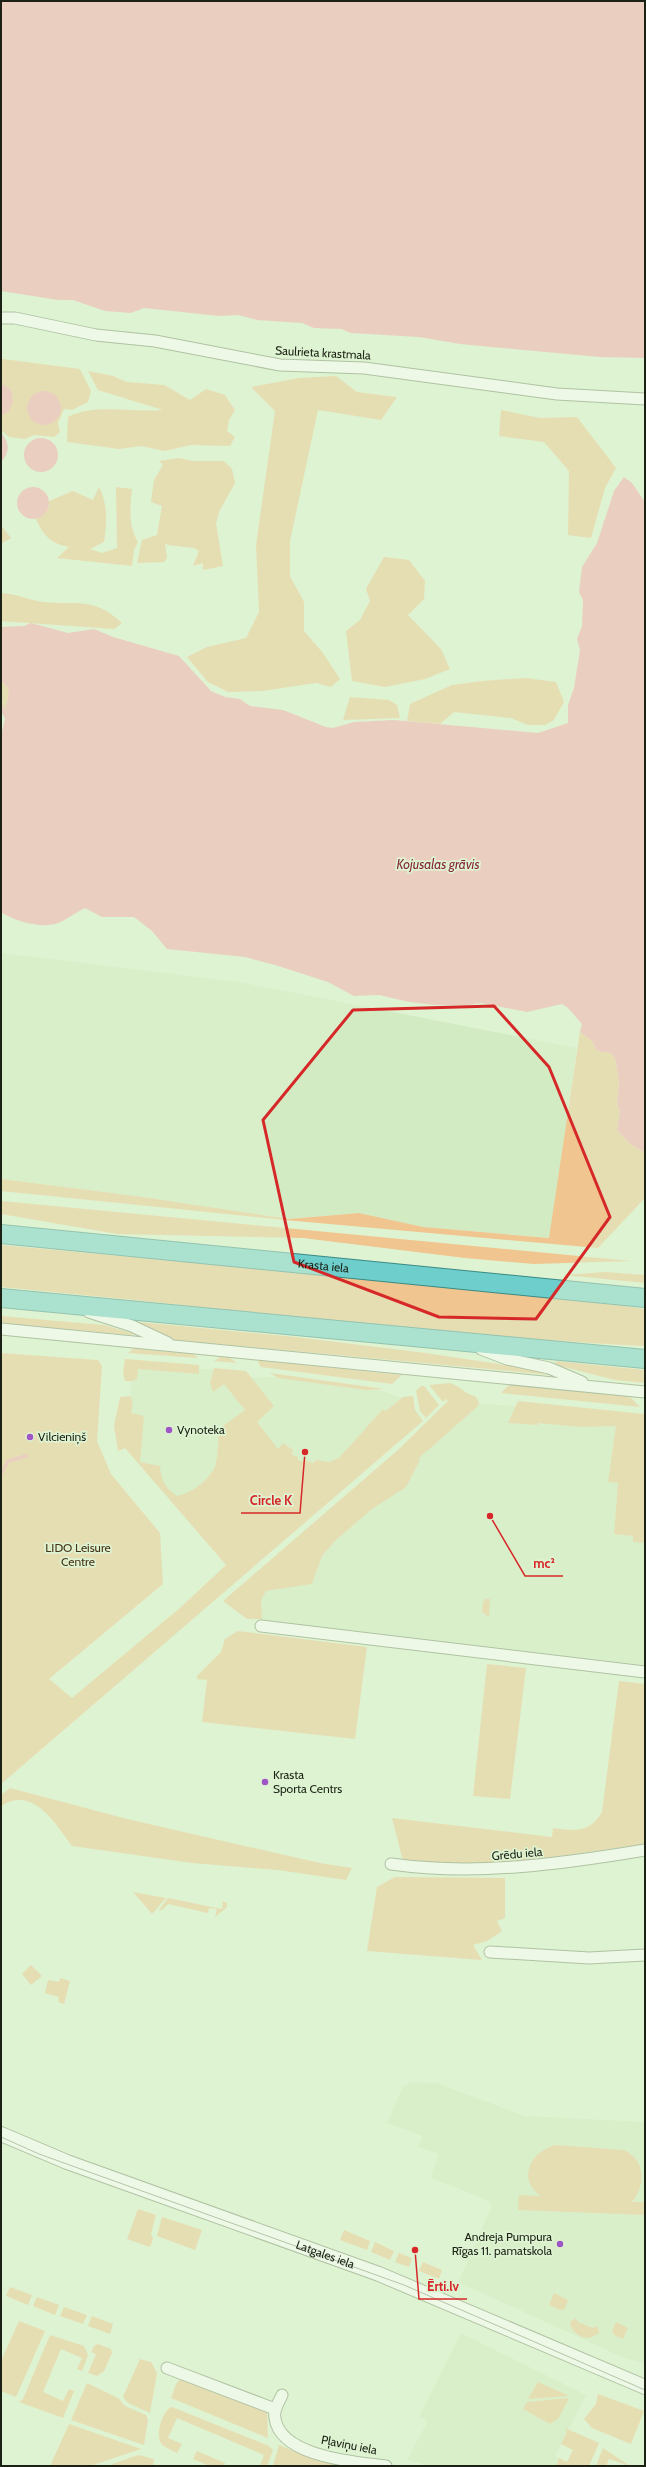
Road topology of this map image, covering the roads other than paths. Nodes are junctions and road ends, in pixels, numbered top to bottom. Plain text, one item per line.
1 (1, 318) edge
2 (645, 399) edge
3 (1, 1234) edge
4 (601, 1294) junction
5 (1, 1298) edge
6 (645, 1298) edge
7 (58, 1303) junction
8 (645, 1306) edge
9 (1, 1330) edge
10 (462, 1342) junction
11 (175, 1346) junction
12 (645, 1346) edge
13 (569, 1352) junction
14 (645, 1359) edge
15 (590, 1385) junction
16 (645, 1392) edge
17 (261, 1626) dead end
18 (645, 1672) edge
19 (645, 1850) edge
20 (391, 1864) dead end
21 (490, 1952) dead end
22 (645, 1955) edge
23 (1, 2134) edge
24 (167, 2368) dead end
25 (645, 2387) edge
26 (282, 2395) dead end
27 (276, 2409) junction
28 (386, 2466) edge

1 - 2 street, Saulrieta krastmala
3 - 4 highway, Krasta iela
4 - 6 highway, Krasta iela
4 - 8 highway
5 - 7 highway
7 - 10 highway
7 - 11 street
9 - 11 street
10 - 13 highway
10 - 15 street
11 - 15 street
12 - 13 highway
13 - 14 highway
15 - 16 street
17 - 18 street
19 - 20 street, Grēdu iela
21 - 22 street
23 - 25 street, Latgales iela
24 - 27 street
26 - 27 street
27 - 28 street, Pļaviņu iela

